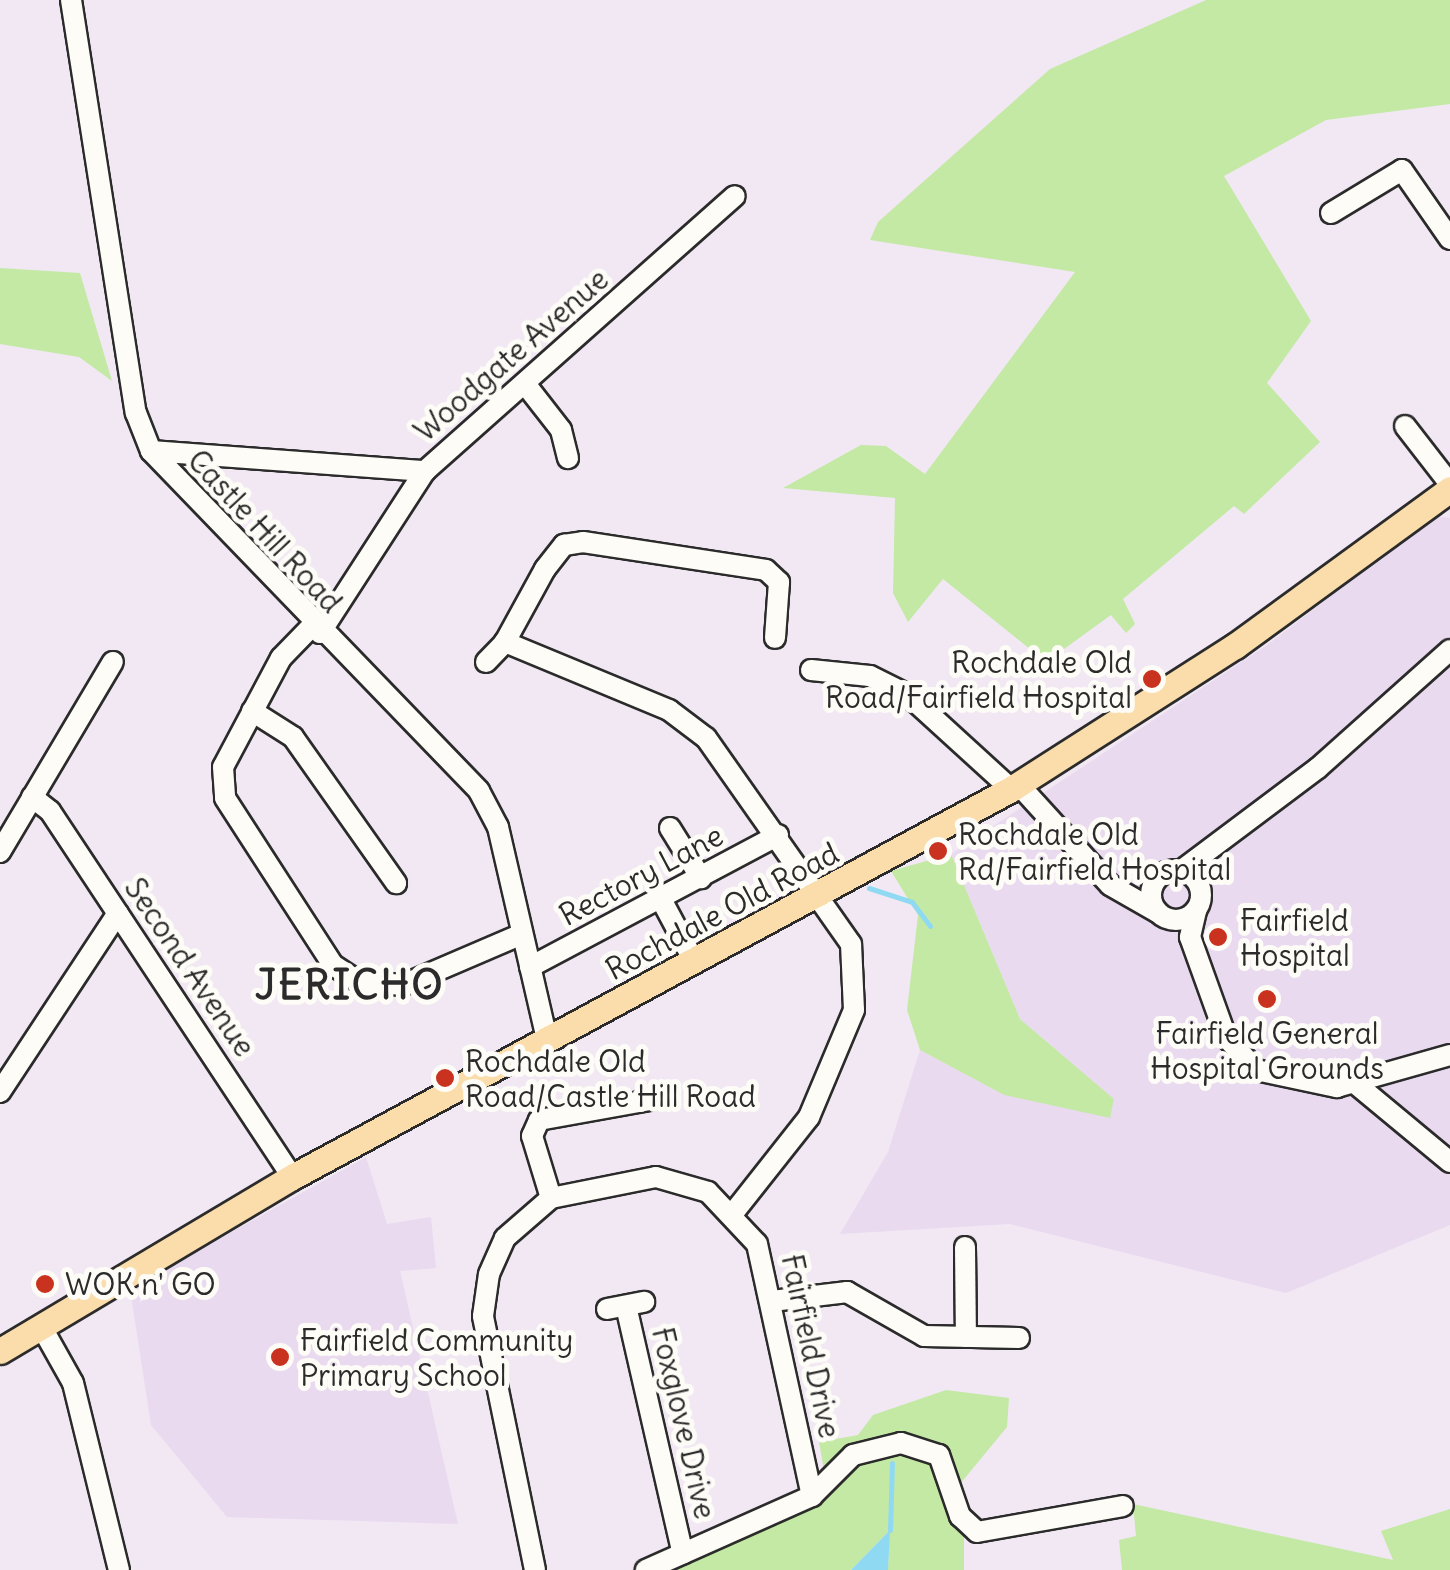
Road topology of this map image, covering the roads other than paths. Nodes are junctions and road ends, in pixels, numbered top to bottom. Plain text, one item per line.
1 (71, 0) edge
2 (735, 196) dead end
3 (1331, 213) dead end
4 (1450, 239) edge
5 (526, 386) junction
6 (1405, 426) dead end
7 (151, 451) junction
8 (568, 458) dead end
9 (424, 470) junction
10 (1445, 495) edge
11 (316, 629) junction
12 (776, 638) dead end
13 (506, 642) junction
14 (1450, 650) edge
15 (113, 662) dead end
16 (486, 662) dead end
17 (812, 670) dead end
18 (252, 710) junction
19 (1015, 787) junction
20 (32, 797) junction
21 (670, 828) dead end
22 (778, 835) junction
23 (0, 852) edge
24 (1182, 870) junction
25 (1104, 875) junction
26 (701, 878) junction
27 (1156, 879) junction
28 (396, 883) dead end
29 (824, 895) junction
30 (662, 901) junction
31 (1196, 911) junction
32 (118, 914) junction
33 (1160, 915) junction
34 (522, 934) junction
35 (694, 961) junction
36 (530, 967) junction
37 (1204, 978) junction
38 (547, 1040) junction
39 (1450, 1056) edge
40 (1356, 1084) junction
41 (0, 1092) edge
42 (650, 1100) dead end
43 (1450, 1162) edge
44 (292, 1177) junction
45 (551, 1198) junction
46 (734, 1212) junction
47 (965, 1246) dead end
48 (772, 1301) junction
49 (626, 1306) dead end
50 (41, 1326) junction
51 (966, 1338) junction
52 (1018, 1338) dead end
53 (0, 1351) edge
54 (812, 1496) junction
55 (1123, 1506) dead end
56 (683, 1554) junction
57 (119, 1570) edge
58 (535, 1570) edge
59 (646, 1570) edge

1 - 7 street, Castle Hill Road
2 - 5 street, Woodgate Avenue
3 - 4 street
5 - 8 street
5 - 9 street, Woodgate Avenue
6 - 10 street
7 - 9 street
7 - 11 street, Castle Hill Road
9 - 11 street, Woodgate Avenue
10 - 19 main road, Rochdale Old Road
11 - 18 street, Woodgate Avenue
11 - 34 street, Castle Hill Road
12 - 13 street
13 - 16 street
13 - 22 street, Rectory Lane
14 - 24 street
15 - 20 street
17 - 19 street
18 - 28 street
18 - 34 street, Woodgate Avenue
19 - 25 street
19 - 29 main road, Rochdale Old Road
20 - 23 street
20 - 32 street, Second Avenue
21 - 26 street
22 - 26 street, Rectory Lane
22 - 29 street, Rectory Lane
24 - 27 street
24 - 31 street
25 - 27 street
25 - 33 street
26 - 30 street, Rectory Lane
27 - 33 street
29 - 35 main road, Rochdale Old Road
29 - 46 street, Rectory Lane
30 - 35 street
30 - 36 street, Rectory Lane
31 - 33 street
31 - 37 street
32 - 41 street
32 - 44 street, Second Avenue
33 - 37 street
34 - 36 street, Castle Hill Road
35 - 38 main road, Rochdale Old Road
36 - 38 street, Castle Hill Road
37 - 40 street
38 - 44 main road, Rochdale Old Road
39 - 40 street
40 - 43 street
42 - 45 street
44 - 50 main road, Rochdale Old Road
45 - 46 street, Fairfield Drive
45 - 58 street, Fairfield Drive
46 - 48 street, Fairfield Drive
47 - 51 street
48 - 51 street
48 - 54 street, Fairfield Drive
49 - 56 street, Foxglove Drive
50 - 53 main road, Rochdale Old Road
50 - 57 street
51 - 52 street
54 - 55 street
54 - 56 street
56 - 59 street

